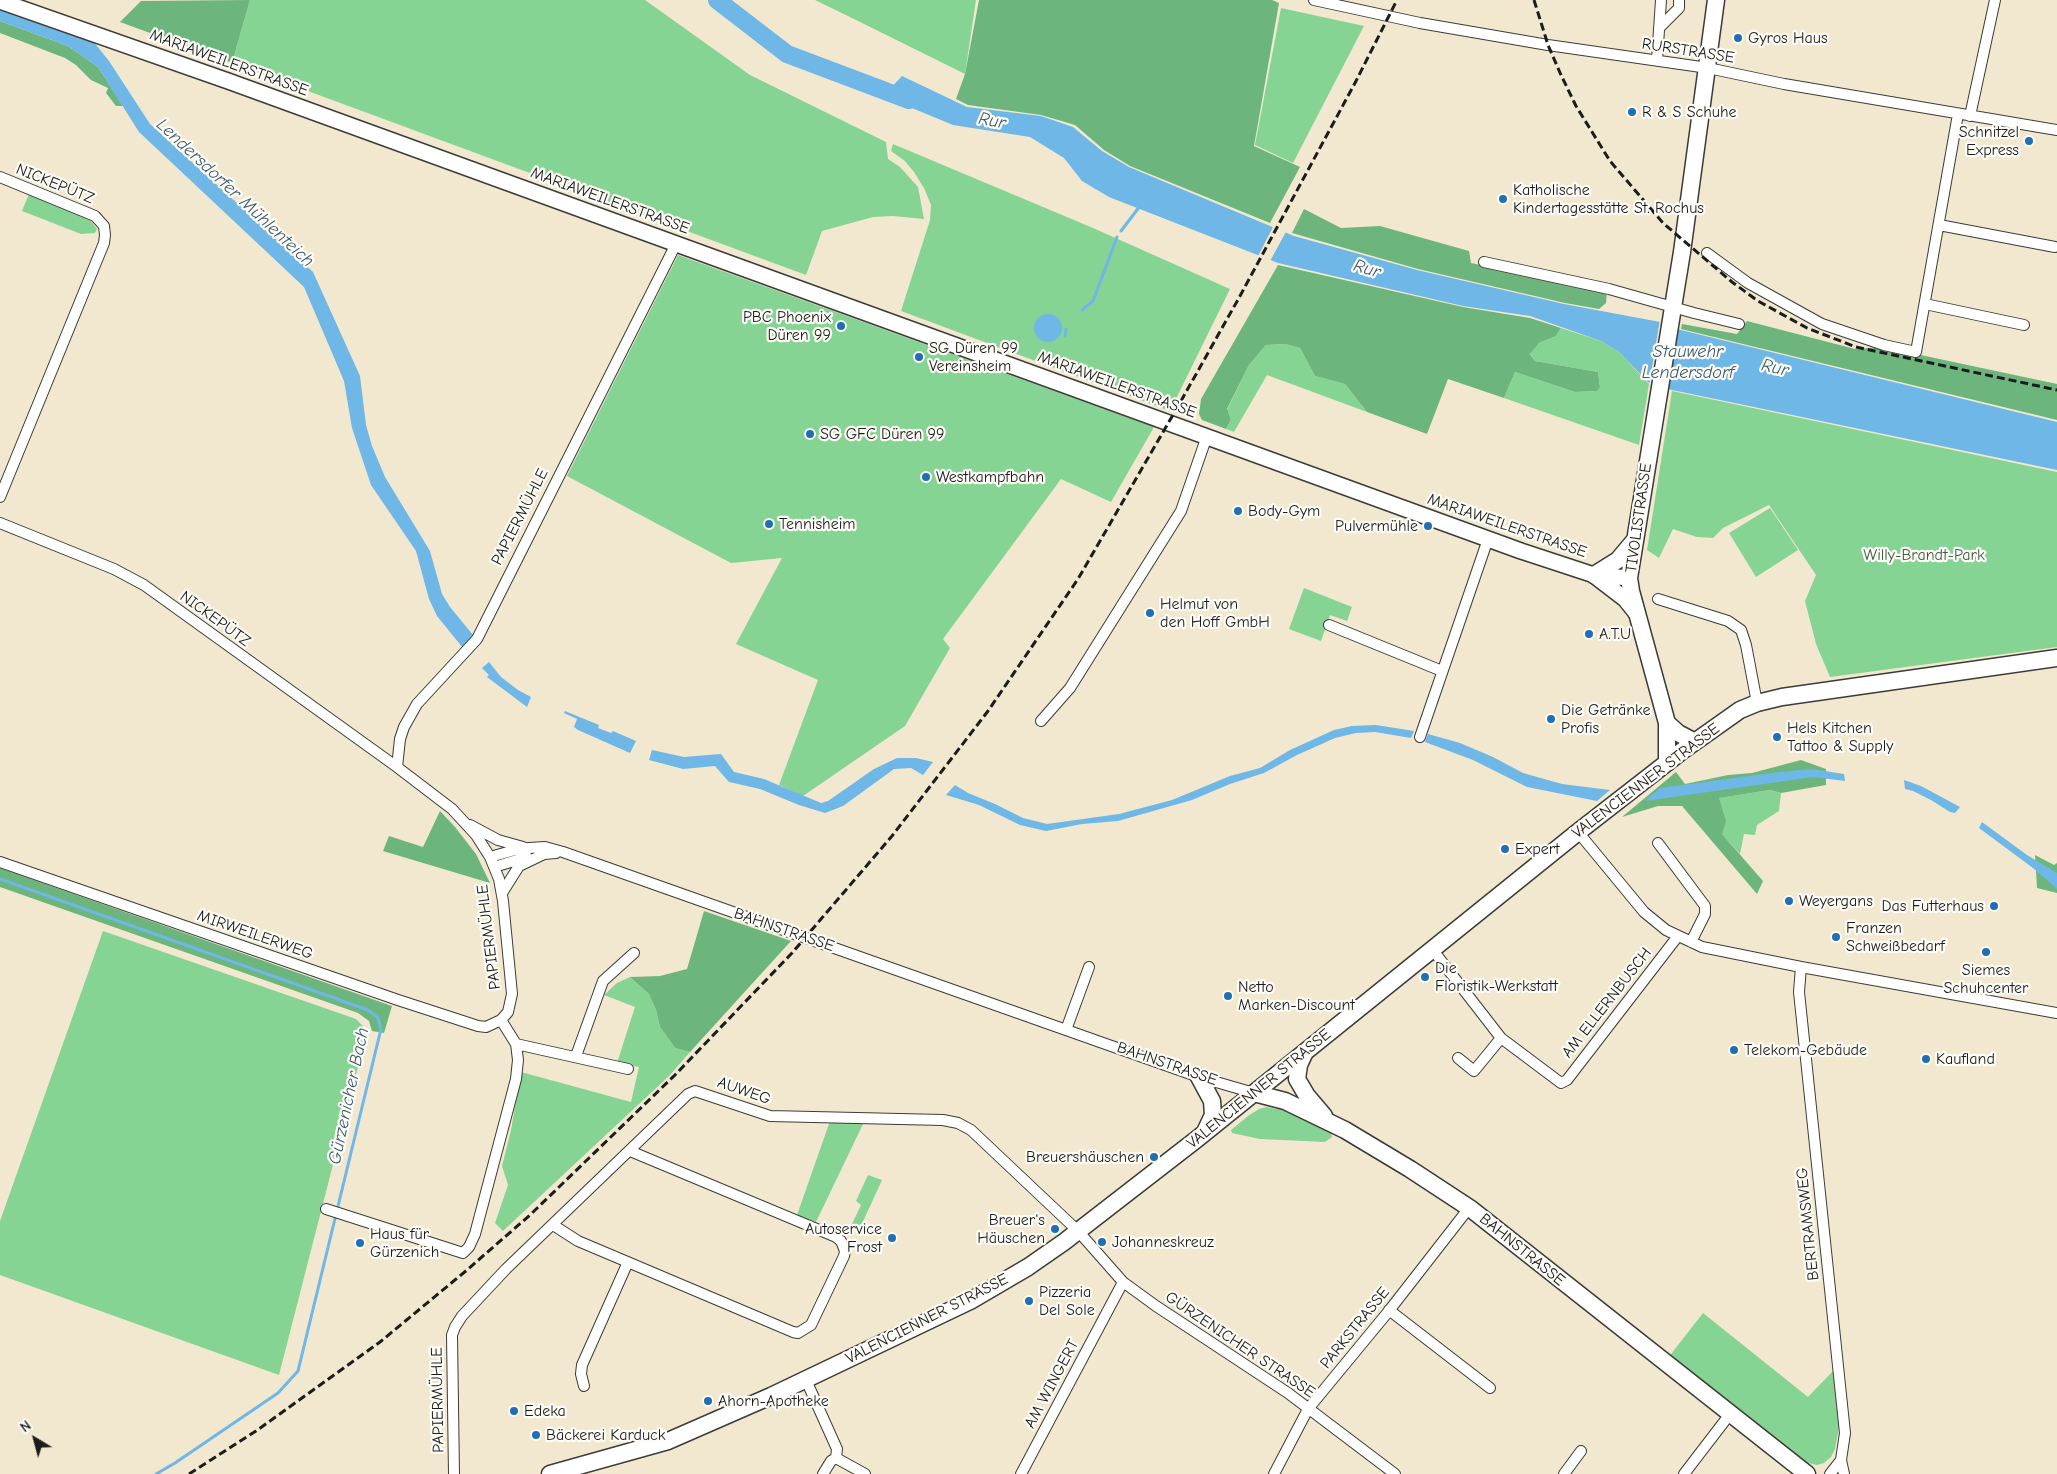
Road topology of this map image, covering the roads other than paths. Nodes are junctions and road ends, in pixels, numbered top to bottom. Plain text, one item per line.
1 (0, 0) edge
2 (1314, 0) edge
3 (1661, 0) edge
4 (1679, 0) edge
5 (1716, 0) edge
6 (1995, 0) edge
7 (1659, 28) junction
8 (1656, 60) junction
9 (1708, 68) junction
10 (1958, 114) junction
11 (1970, 116) junction
12 (2057, 130) edge
13 (0, 177) edge
14 (1939, 225) junction
15 (676, 244) junction
16 (2055, 247) dead end
17 (1706, 253) dead end
18 (1484, 262) dead end
19 (1925, 304) junction
20 (1672, 309) junction
21 (1739, 324) dead end
22 (2024, 325) dead end
23 (1207, 436) junction
24 (0, 497) edge
25 (0, 523) edge
26 (1488, 539) junction
27 (1634, 541) junction
28 (1594, 575) junction
29 (1629, 578) junction
30 (1658, 599) dead end
31 (1637, 614) junction
32 (1329, 625) dead end
33 (2057, 658) edge
34 (1442, 671) junction
35 (1757, 703) junction
36 (1041, 721) dead end
37 (1667, 722) junction
38 (1420, 737) dead end
39 (1695, 742) junction
40 (1667, 763) junction
41 (397, 767) junction
42 (464, 822) junction
43 (1578, 832) junction
44 (1658, 843) dead end
45 (529, 848) junction
46 (563, 852) junction
47 (544, 854) junction
48 (490, 857) junction
49 (0, 862) edge
50 (494, 867) junction
51 (502, 893) junction
52 (1678, 936) junction
53 (1691, 942) junction
54 (1432, 949) junction
55 (634, 953) dead end
56 (1089, 967) dead end
57 (1801, 967) junction
58 (2057, 1013) edge
59 (501, 1020) junction
60 (1066, 1030) junction
61 (1501, 1038) junction
62 (516, 1044) junction
63 (1305, 1052) junction
64 (576, 1056) junction
65 (1458, 1058) dead end
66 (628, 1069) dead end
67 (1199, 1077) junction
68 (1254, 1093) junction
69 (1330, 1123) junction
70 (1205, 1132) junction
71 (630, 1151) junction
72 (1469, 1208) junction
73 (328, 1210) dead end
74 (553, 1225) junction
75 (1078, 1231) junction
76 (628, 1262) junction
77 (1123, 1282) junction
78 (1389, 1310) junction
79 (455, 1326) joint
80 (806, 1380) junction
81 (584, 1386) dead end
82 (1490, 1388) dead end
83 (1308, 1408) junction
84 (1730, 1414) junction
85 (1581, 1451) dead end
86 (836, 1458) junction
87 (1841, 1460) junction
88 (454, 1474) edge
89 (550, 1474) edge
90 (823, 1474) edge
91 (865, 1474) edge
92 (1021, 1474) edge
93 (1274, 1474) edge
94 (1395, 1474) edge
95 (1564, 1474) edge
96 (1684, 1474) edge
97 (1807, 1474) edge
98 (1830, 1474) edge
99 (1844, 1474) edge

1 - 15 main road, MARIAWEILERSTRASSE
2 - 8 street, RURSTRASSE
3 - 7 street
4 - 7 street
5 - 9 main road, TIVOLISTRASSE
6 - 11 street
7 - 8 street
8 - 9 street, RURSTRASSE
9 - 10 street, RURSTRASSE
9 - 20 main road, TIVOLISTRASSE
10 - 11 street, RURSTRASSE
10 - 14 street
11 - 12 street, RURSTRASSE
13 - 24 street, NICKEPÜTZ
14 - 16 street
14 - 19 street
15 - 23 main road, MARIAWEILERSTRASSE
15 - 41 street, PAPIERMÜHLE
17 - 19 street
18 - 20 street
19 - 22 street
20 - 21 street
20 - 27 main road, TIVOLISTRASSE
23 - 26 main road, MARIAWEILERSTRASSE
23 - 36 street, MARIAWEILERSTRASSE
25 - 41 street, NICKEPÜTZ
26 - 28 main road, MARIAWEILERSTRASSE
26 - 34 street
27 - 28 main road
27 - 29 main road, TIVOLISTRASSE
28 - 29 main road, MARIAWEILERSTRASSE
28 - 31 main road
29 - 31 main road, TIVOLISTRASSE
30 - 35 street
31 - 37 main road, TIVOLISTRASSE
32 - 34 street
33 - 35 main road, VALENCIENNER STRASSE
34 - 38 street
35 - 39 main road, VALENCIENNER STRASSE
37 - 39 main road
37 - 40 main road, TIVOLISTRASSE
39 - 40 main road, VALENCIENNER STRASSE
40 - 43 main road, VALENCIENNER STRASSE
41 - 42 street, PAPIERMÜHLE
42 - 45 street, BAHNSTRASSE
42 - 48 street, PAPIERMÜHLE
43 - 52 street
43 - 54 main road, VALENCIENNER STRASSE
44 - 53 street
45 - 46 street, BAHNSTRASSE
45 - 48 street, BAHNSTRASSE
46 - 47 street, BAHNSTRASSE
46 - 60 street, BAHNSTRASSE
47 - 50 street, BAHNSTRASSE
47 - 51 street, BAHNSTRASSE
48 - 50 street, PAPIERMÜHLE
49 - 59 street, MIRWEILERWEG
50 - 51 street, PAPIERMÜHLE
51 - 59 street, PAPIERMÜHLE
52 - 53 street
52 - 61 street, AM ELLERNBUSCH
53 - 57 street
54 - 61 street
54 - 63 main road, VALENCIENNER STRASSE
55 - 64 street
56 - 60 street
57 - 58 street
57 - 87 street, BERTRAMSWEG
59 - 62 street
60 - 67 street, BAHNSTRASSE
61 - 65 street
62 - 64 street
62 - 73 street
63 - 68 main road, VALENCIENNER STRASSE
63 - 69 main road
64 - 66 street
67 - 68 street, BAHNSTRASSE
67 - 70 main road
68 - 69 main road, BAHNSTRASSE
68 - 70 main road, VALENCIENNER STRASSE
69 - 72 main road, BAHNSTRASSE
70 - 75 main road, VALENCIENNER STRASSE
71 - 74 street, AUWEG
71 - 75 street, AUWEG
71 - 76 street
72 - 78 street, PARKSTRASSE
72 - 84 main road, BAHNSTRASSE
74 - 76 street
74 - 79 street, AUWEG
75 - 77 street, GÜRZENICHER STRASSE
75 - 80 main road, VALENCIENNER STRASSE
76 - 81 street
77 - 83 street, GÜRZENICHER STRASSE
77 - 92 street, AM WINGERT
78 - 82 street
78 - 83 street, PARKSTRASSE
79 - 88 street, PAPIERMÜHLE
80 - 86 street
80 - 89 main road, VALENCIENNER STRASSE
83 - 93 street, PARKSTRASSE
83 - 94 street, GÜRZENICHER STRASSE
84 - 96 street
84 - 97 main road, BAHNSTRASSE
85 - 95 street
86 - 90 street
86 - 91 street
87 - 98 street, BERTRAMSWEG
87 - 99 street

